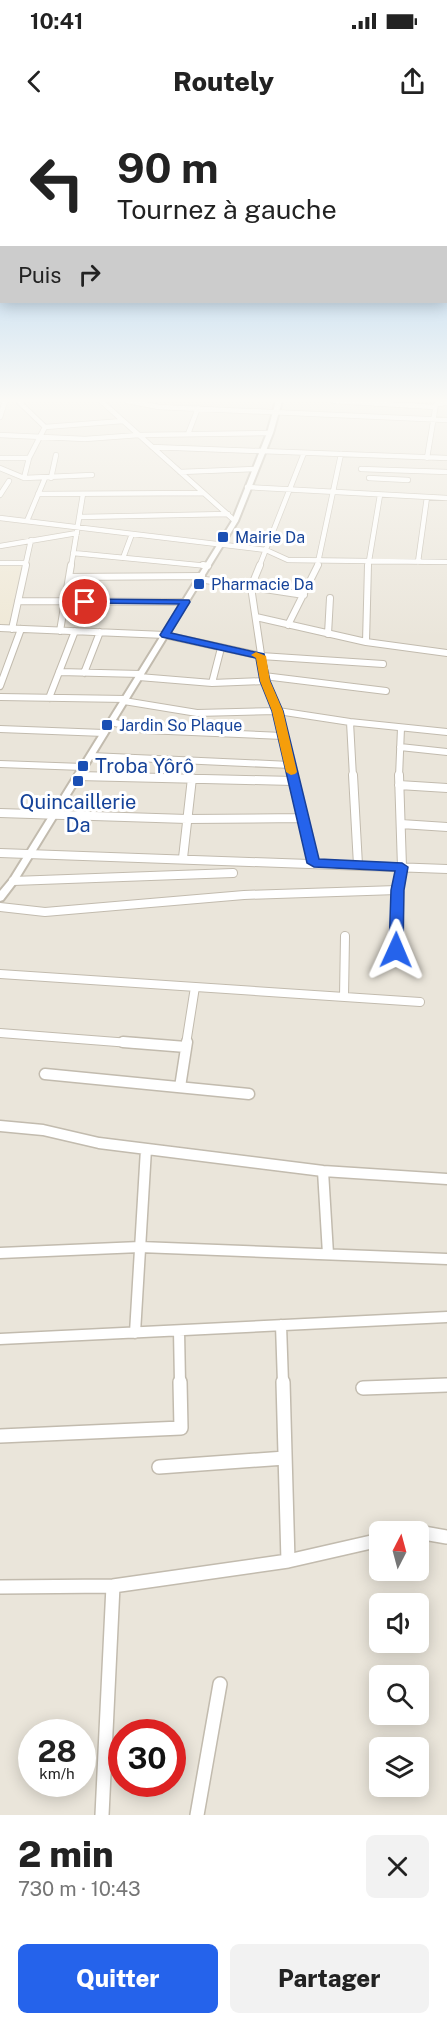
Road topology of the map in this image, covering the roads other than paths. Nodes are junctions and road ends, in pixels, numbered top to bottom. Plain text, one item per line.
1 (47, 480) edge
2 (189, 480) edge
3 (250, 480) edge
4 (293, 480) edge
5 (336, 480) edge
6 (408, 480) edge
7 (9, 481) dead end
8 (247, 487) junction
9 (289, 490) junction
10 (334, 492) junction
11 (203, 493) junction
12 (39, 494) junction
13 (83, 494) junction
14 (0, 495) edge
15 (380, 495) junction
16 (408, 496) junction
17 (428, 497) junction
18 (447, 498) edge
19 (228, 514) junction
20 (0, 518) edge
21 (80, 518) junction
22 (27, 521) junction
23 (236, 521) junction
24 (77, 530) junction
25 (132, 534) junction
26 (31, 540) junction
27 (221, 544) junction
28 (0, 546) edge
29 (266, 550) junction
30 (73, 553) junction
31 (123, 558) junction
32 (320, 561) junction
33 (26, 562) junction
34 (368, 562) junction
35 (418, 562) junction
36 (447, 562) edge
37 (0, 563) edge
38 (208, 566) junction
39 (69, 577) junction
40 (201, 578) junction
41 (251, 587) junction
42 (304, 595) junction
43 (330, 598) dead end
44 (18, 602) junction
45 (65, 602) junction
46 (186, 602) junction
47 (256, 617) junction
48 (288, 625) junction
49 (0, 628) edge
50 (12, 628) junction
51 (21, 629) junction
52 (60, 631) junction
53 (75, 631) junction
54 (100, 632) junction
55 (328, 634) junction
56 (165, 635) junction
57 (366, 642) junction
58 (221, 648) junction
59 (447, 652) edge
60 (261, 656) junction
61 (383, 664) dead end
62 (3, 669) edge
63 (59, 672) junction
64 (84, 673) junction
65 (140, 676) junction
66 (264, 678) junction
67 (212, 683) junction
68 (0, 686) edge
69 (386, 691) dead end
70 (0, 697) edge
71 (49, 698) junction
72 (125, 700) junction
73 (278, 711) junction
74 (111, 722) junction
75 (350, 722) junction
76 (0, 729) edge
77 (400, 729) junction
78 (447, 732) edge
79 (104, 733) junction
80 (283, 736) junction
81 (400, 747) junction
82 (447, 752) edge
83 (91, 756) junction
84 (0, 764) edge
85 (290, 765) junction
86 (83, 768) junction
87 (78, 776) junction
88 (192, 778) junction
89 (293, 781) junction
90 (399, 785) junction
91 (447, 788) edge
92 (0, 813) edge
93 (54, 814) junction
94 (303, 818) junction
95 (187, 819) junction
96 (401, 824) junction
97 (447, 827) edge
98 (0, 853) edge
99 (30, 854) junction
100 (183, 858) junction
101 (314, 863) junction
102 (358, 865) junction
103 (402, 867) junction
104 (447, 869) edge
105 (233, 873) dead end
106 (13, 881) junction
107 (397, 890) junction
108 (1, 895) edge
109 (0, 907) edge
110 (345, 936) dead end
111 (396, 950) dead end
112 (0, 974) edge
113 (195, 987) junction
114 (344, 997) junction
115 (420, 1002) dead end
116 (0, 1033) edge
117 (186, 1047) junction
118 (45, 1074) dead end
119 (180, 1088) junction
120 (249, 1094) dead end
121 (0, 1126) edge
122 (146, 1149) junction
123 (323, 1171) junction
124 (447, 1179) edge
125 (140, 1247) junction
126 (0, 1253) edge
127 (328, 1254) junction
128 (447, 1259) edge
129 (447, 1317) edge
130 (281, 1325) junction
131 (179, 1330) junction
132 (135, 1333) junction
133 (0, 1339) edge
134 (447, 1385) edge
135 (363, 1388) dead end
136 (0, 1436) edge
137 (285, 1458) junction
138 (159, 1467) dead end
139 (429, 1534) edge
140 (447, 1537) edge
141 (369, 1543) edge
142 (288, 1562) junction
143 (113, 1586) junction
144 (0, 1587) edge
145 (220, 1684) dead end
146 (102, 1815) edge
147 (197, 1815) edge

1 - 12 street
2 - 11 street
3 - 8 street
4 - 9 street
5 - 10 street
6 - 16 street
7 - 14 street
8 - 9 street
8 - 23 street
9 - 10 street
9 - 29 street
10 - 15 street
10 - 32 street
11 - 13 street
11 - 19 street
12 - 13 street
12 - 22 street
13 - 21 street
15 - 16 street
15 - 34 street
16 - 17 street
17 - 18 street
17 - 35 street
19 - 21 street
19 - 23 street
20 - 22 street
21 - 24 street
22 - 24 street
23 - 27 street
24 - 25 street
24 - 26 street
24 - 30 street
25 - 27 street
25 - 31 street
26 - 28 street
26 - 33 street
27 - 29 street
27 - 38 street
29 - 32 street
29 - 41 street
30 - 31 street
30 - 39 street
31 - 38 street
32 - 34 street
32 - 42 street
33 - 37 street
33 - 44 street
34 - 35 street
34 - 57 street
35 - 36 street
38 - 40 street
39 - 40 street
39 - 45 street
40 - 41 street
40 - 46 street
41 - 42 street
41 - 47 street
42 - 48 street
43 - 55 street
44 - 45 street
44 - 50 street
45 - 46 street
45 - 52 street
46 - 56 street
47 - 48 street
47 - 60 street
48 - 55 street
49 - 50 street
50 - 51 street
51 - 52 street
51 - 62 street
52 - 53 street
53 - 54 street
53 - 63 street
54 - 56 street
54 - 64 street
55 - 57 street
56 - 58 street
56 - 65 street
57 - 59 street
58 - 60 street
58 - 67 street
60 - 61 street
60 - 66 street
62 - 68 street
63 - 64 street
63 - 71 street
64 - 65 street
65 - 67 street
65 - 72 street
66 - 67 street
66 - 69 street
66 - 73 street
70 - 71 street
71 - 72 street
72 - 73 street
72 - 74 street
73 - 75 street
73 - 80 street
74 - 79 street
74 - 80 street
75 - 77 street
75 - 102 street
76 - 79 street
77 - 78 street
77 - 81 street
79 - 83 street
80 - 85 street
81 - 82 street
81 - 90 street
83 - 85 street
83 - 86 street
84 - 86 street
85 - 89 street
86 - 87 street
87 - 88 street
87 - 93 street
88 - 89 street
88 - 95 street
89 - 94 street
90 - 91 street
90 - 96 street
92 - 93 street
93 - 95 street
93 - 99 street
94 - 95 street
94 - 101 street
95 - 100 street
96 - 97 street
96 - 103 street
98 - 99 street
99 - 100 street
99 - 106 street
100 - 101 street
101 - 102 street
102 - 103 street
103 - 104 street
103 - 107 street
105 - 106 street
106 - 108 street
107 - 109 street
107 - 111 street
110 - 114 street
112 - 113 street
113 - 114 street
113 - 117 street
114 - 115 street
116 - 117 street
117 - 119 street
118 - 119 street
119 - 120 street
121 - 122 street
122 - 123 street
122 - 125 street
123 - 124 street
123 - 127 street
125 - 126 street
125 - 127 street
125 - 132 street
127 - 128 street
129 - 130 street
130 - 131 street
130 - 137 street
131 - 132 street
131 - 136 street
132 - 133 street
134 - 135 street
137 - 138 street
137 - 142 street
139 - 140 street
141 - 142 street
142 - 143 street
143 - 144 street
143 - 146 street
145 - 147 street

